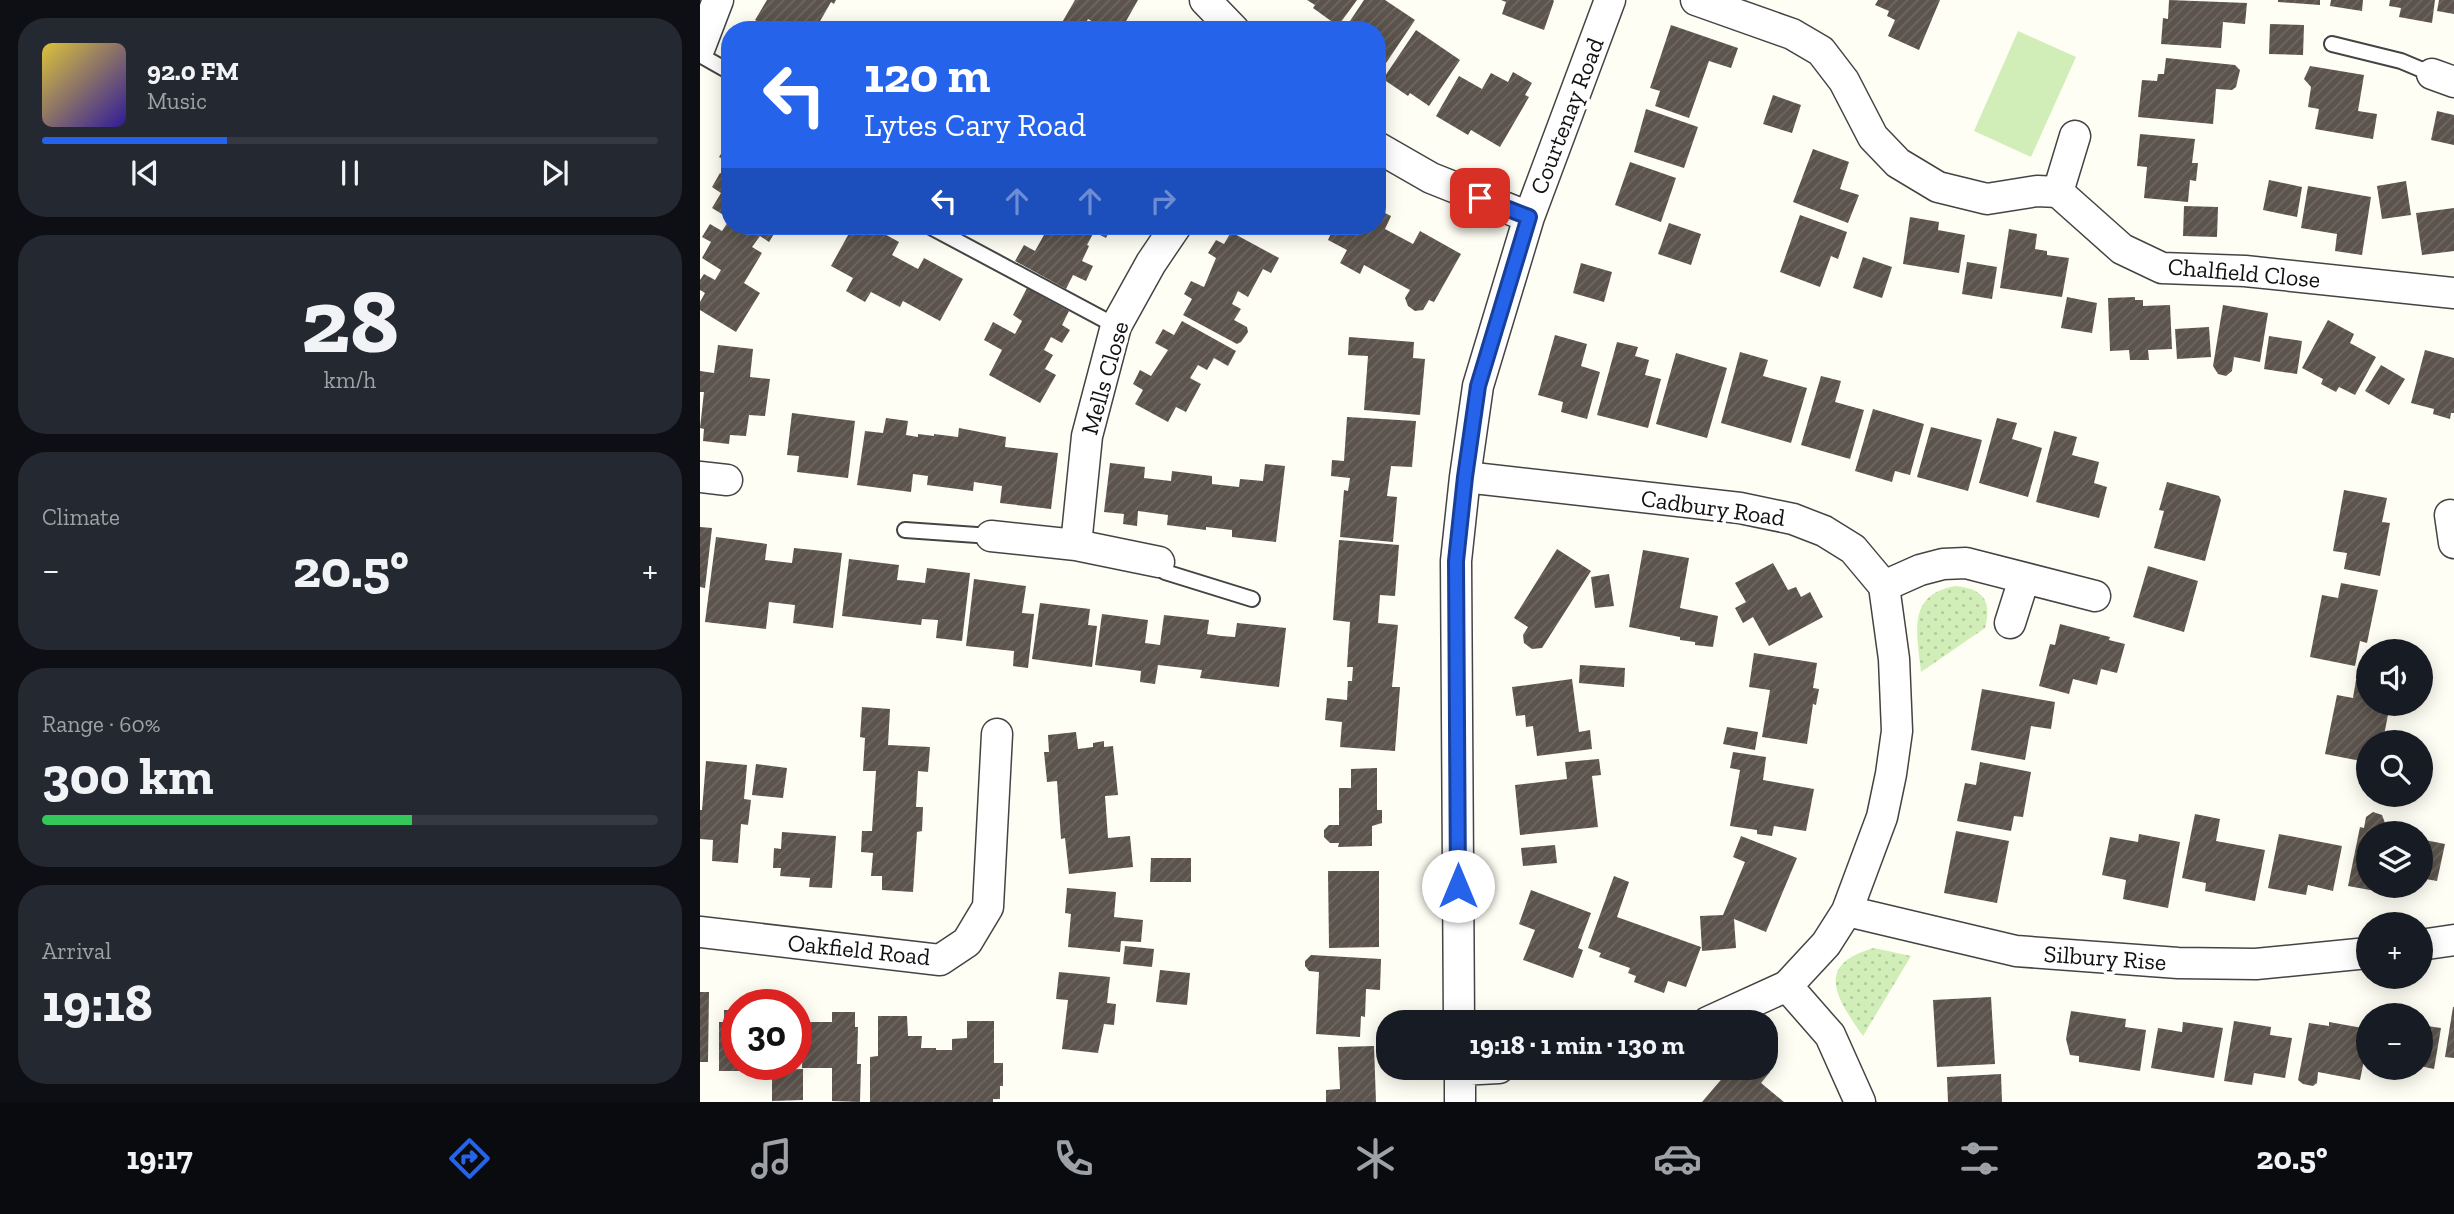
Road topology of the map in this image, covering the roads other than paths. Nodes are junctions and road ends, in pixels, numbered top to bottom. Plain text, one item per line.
1 (718, 0) edge
2 (1205, 0) edge
3 (1610, 0) edge
4 (1696, 0) edge
5 (1225, 21) edge
6 (2332, 44) dead end
7 (700, 47) edge
8 (700, 55) edge
9 (721, 67) edge
10 (2443, 78) edge
11 (2075, 136) dead end
12 (1386, 152) edge
13 (2058, 192) junction
14 (1529, 217) junction
15 (946, 235) edge
16 (1171, 235) edge
17 (2454, 293) edge
18 (1116, 326) junction
19 (1465, 477) junction
20 (905, 530) dead end
21 (991, 536) joint
22 (1076, 545) junction
23 (1158, 562) joint
24 (2024, 579) junction
25 (1884, 586) junction
26 (2095, 596) dead end
27 (1252, 599) dead end
28 (2010, 623) dead end
29 (997, 734) dead end
30 (1847, 911) junction
31 (700, 932) edge
32 (2454, 940) edge
33 (2433, 943) edge
34 (2356, 954) edge
35 (1787, 986) junction
36 (1459, 1010) edge
37 (1734, 1010) edge
38 (1460, 1080) edge
39 (1460, 1102) edge
40 (1860, 1102) edge

1 - 7 street
2 - 5 street
3 - 14 street, Courtenay Road
4 - 13 street
6 - 10 lane
8 - 9 lane
11 - 13 street
12 - 14 street
13 - 17 street, Chalfield Close
14 - 19 street, Courtenay Road
15 - 18 lane
16 - 18 street, Mells Close
18 - 22 street, Mells Close
19 - 25 street, Cadbury Road
19 - 36 street, Courtenay Road
20 - 21 lane
21 - 22 street
22 - 23 street
23 - 27 lane
24 - 25 street
24 - 26 street
24 - 28 street
25 - 30 street
29 - 31 street, Oakfield Road
30 - 34 street, Silbury Rise
30 - 35 street
32 - 33 street
35 - 37 street
35 - 40 street
38 - 39 street

